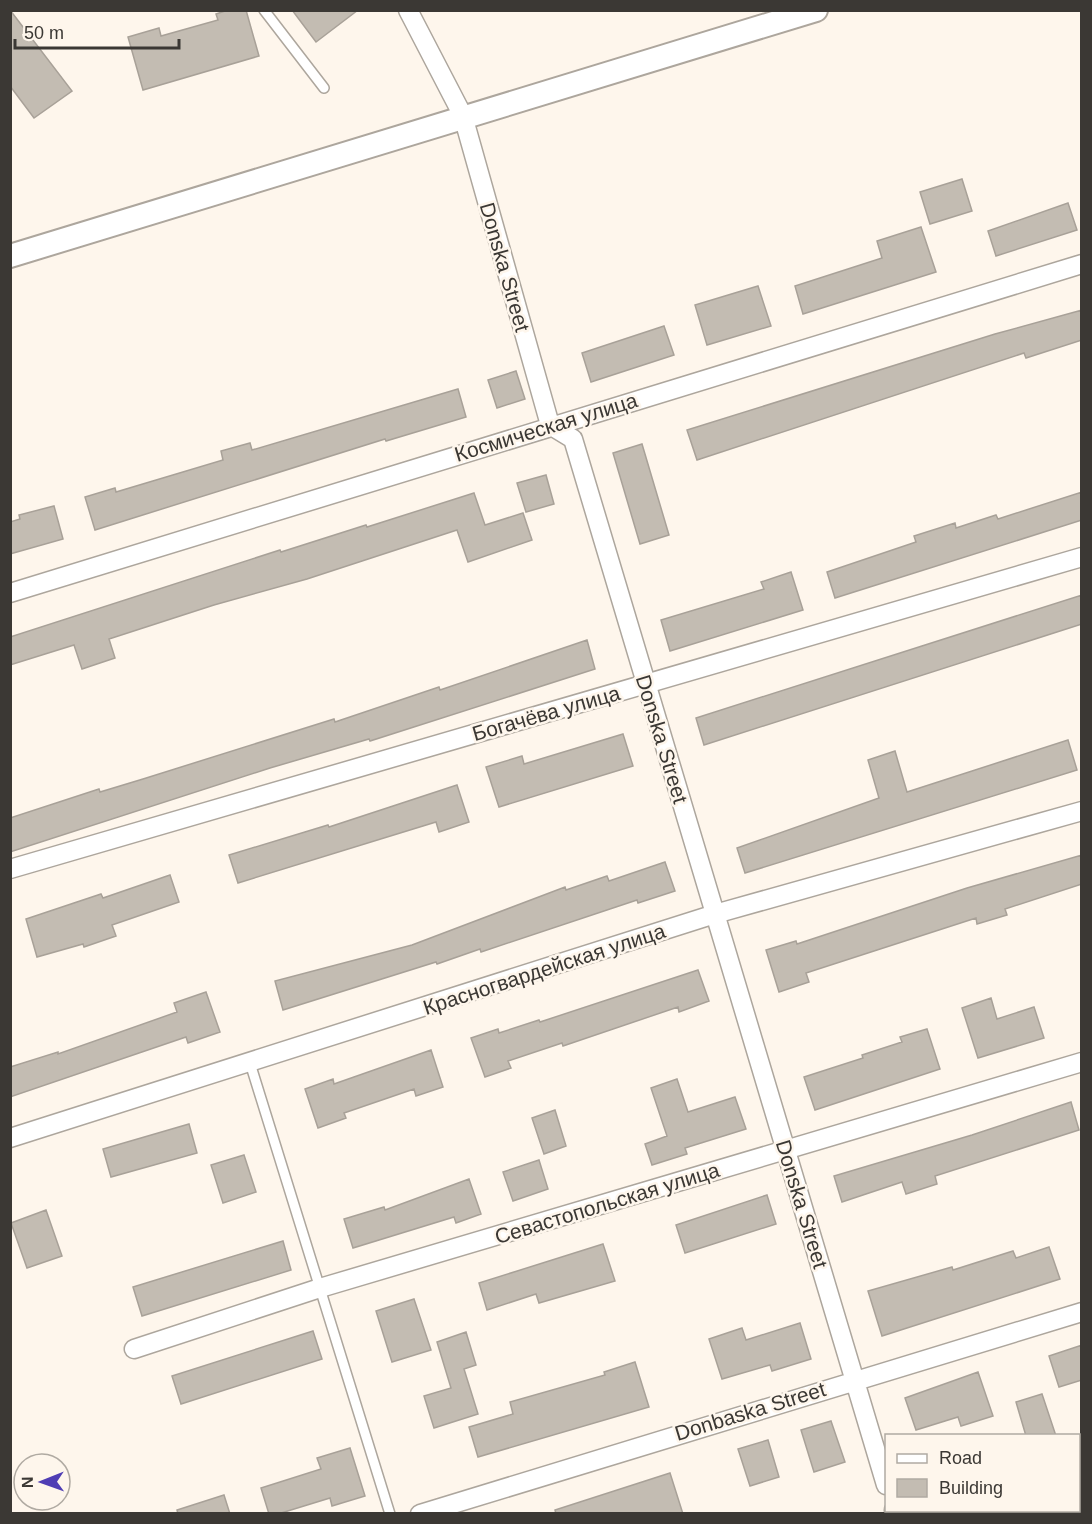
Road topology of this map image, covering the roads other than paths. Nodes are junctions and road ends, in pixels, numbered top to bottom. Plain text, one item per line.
1 (264, 10) edge
2 (408, 10) edge
3 (816, 10) edge
4 (324, 88) dead end
5 (463, 116) junction
6 (10, 256) edge
7 (1082, 264) edge
8 (550, 425) junction
9 (1082, 557) edge
10 (10, 593) edge
11 (646, 684) junction
12 (1082, 811) edge
13 (10, 869) edge
14 (715, 914) junction
15 (1082, 1062) edge
16 (250, 1063) junction
17 (10, 1138) edge
18 (786, 1149) junction
19 (320, 1288) junction
20 (1082, 1312) edge
21 (134, 1349) dead end
22 (855, 1379) junction
23 (885, 1482) edge
24 (390, 1514) edge
25 (420, 1514) edge

1 - 4 lane
2 - 5 street, Donska Street
3 - 5 street
5 - 6 street
5 - 8 street, Donska Street
7 - 8 street, Космическая улица
8 - 10 street, Космическая улица
8 - 11 street, Donska Street
9 - 11 street, Богачёва улица
11 - 13 street, Богачёва улица
11 - 14 street, Donska Street
12 - 14 street, Красногвардейская улица
14 - 16 street, Красногвардейская улица
14 - 18 street, Donska Street
15 - 18 street, Севастопольская улица
16 - 17 street, Красногвардейская улица
16 - 19 lane
18 - 19 street, Севастопольская улица
18 - 22 street, Donska Street
19 - 21 street, Севастопольская улица
19 - 24 lane
20 - 22 street, Donbaska Street
22 - 23 street, Donska Street
22 - 25 street, Donbaska Street

